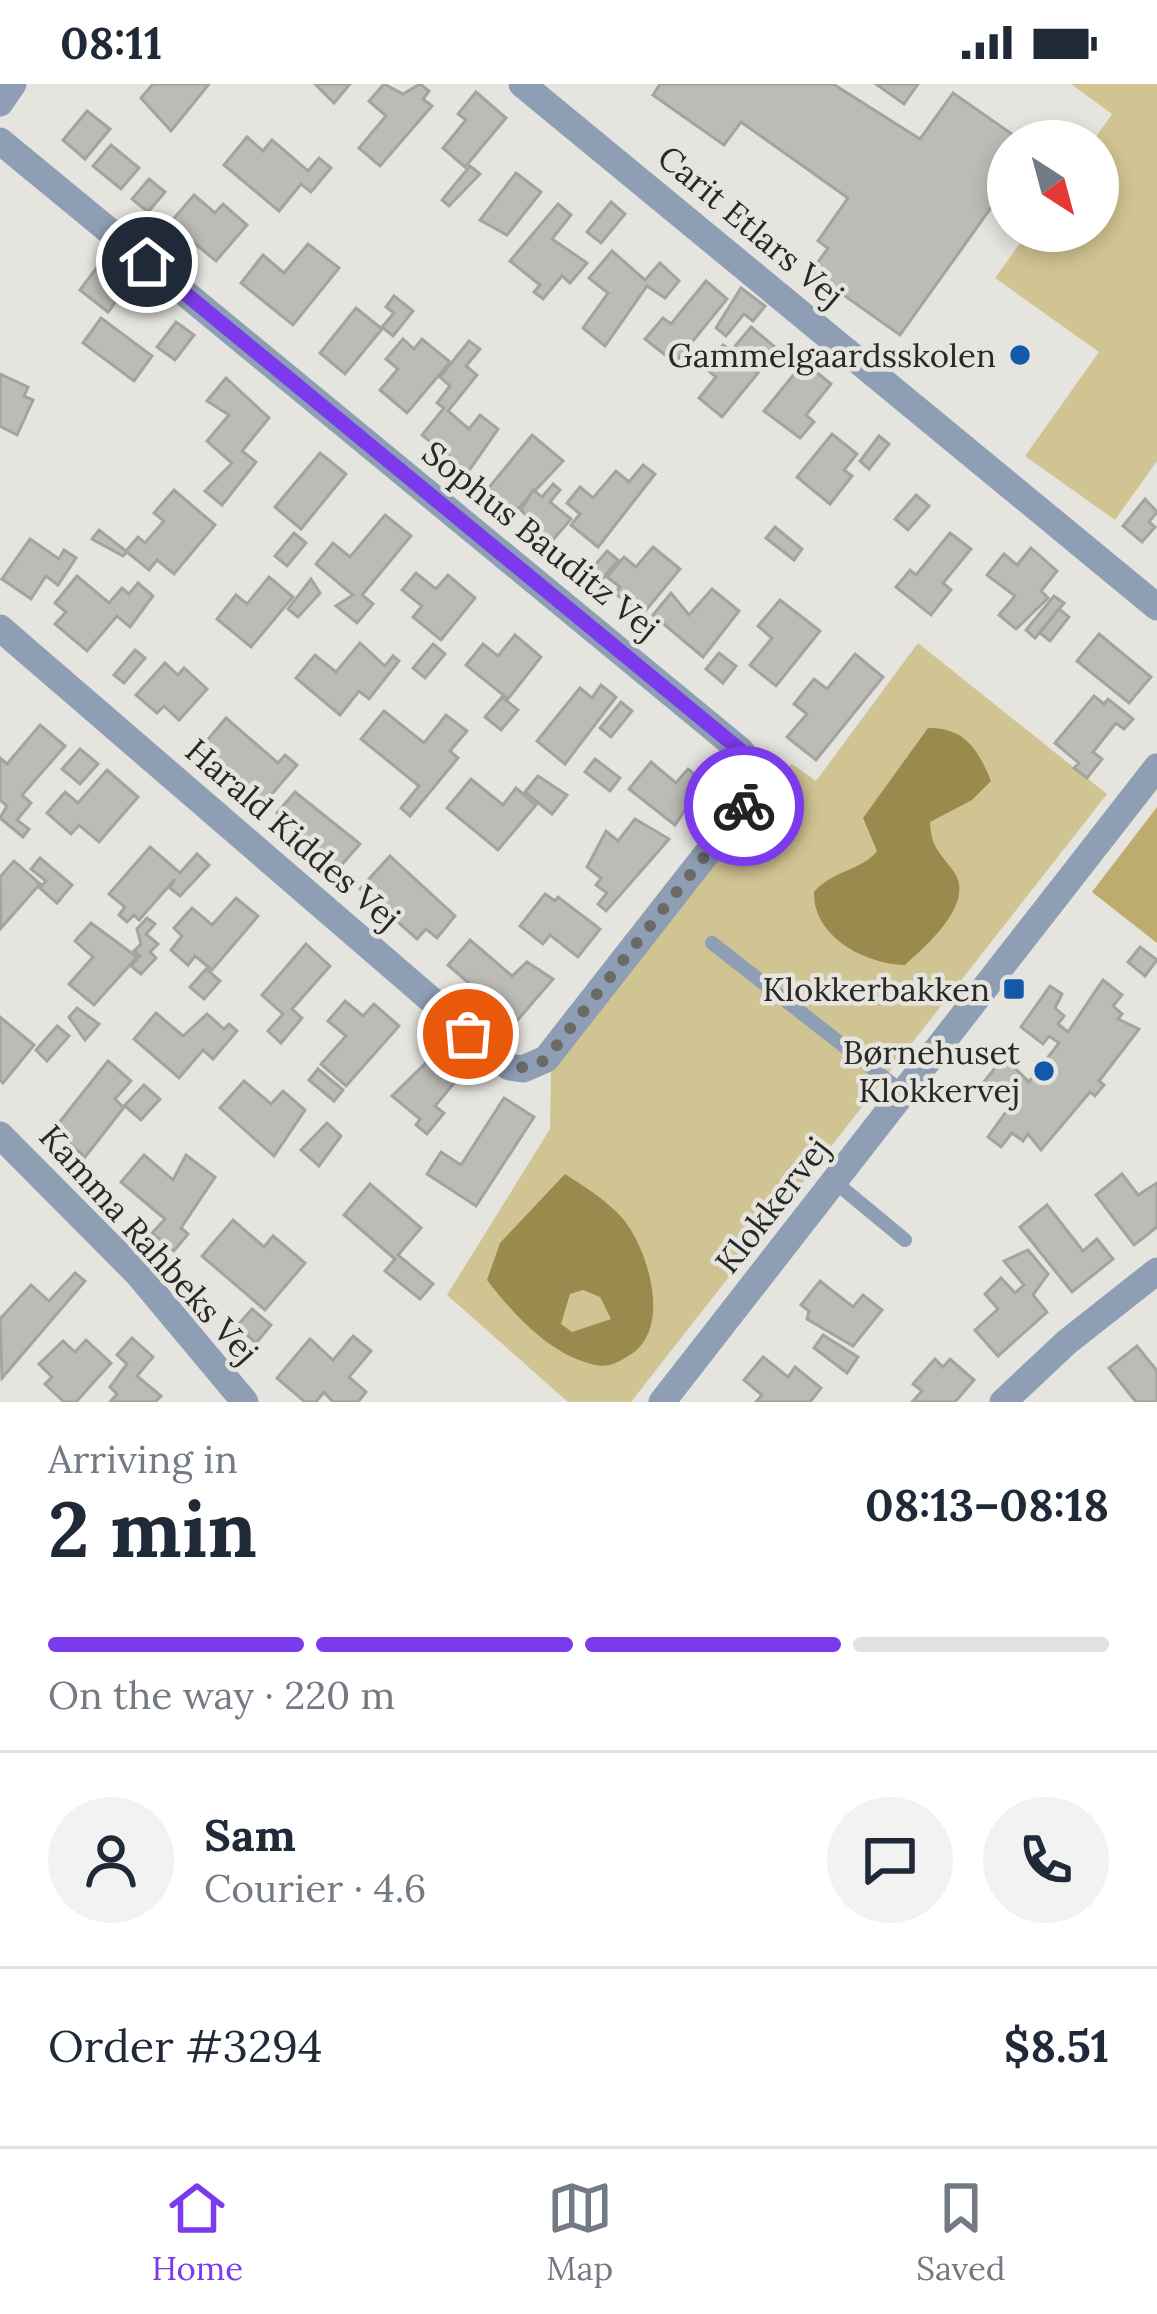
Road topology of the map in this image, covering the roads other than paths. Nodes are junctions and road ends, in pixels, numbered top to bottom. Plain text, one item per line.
1 (13, 84) edge
2 (522, 84) edge
3 (0, 103) edge
4 (0, 141) edge
5 (1157, 607) edge
6 (0, 628) edge
7 (1157, 767) edge
8 (712, 943) dead end
9 (546, 1059) joint
10 (904, 1093) junction
11 (0, 1135) edge
12 (835, 1182) junction
13 (905, 1240) dead end
14 (1157, 1271) edge
15 (245, 1402) edge
16 (662, 1402) edge
17 (1003, 1402) edge

1 - 3 street
2 - 5 street, Carit Etlars Vej
4 - 9 street, Sophus Bauditz Vej
6 - 9 street, Harald Kiddes Vej
7 - 10 street, Klokkervej
8 - 10 lane
10 - 12 street, Klokkervej
11 - 15 street, Kamma Rahbeks Vej
12 - 13 lane
12 - 16 street, Klokkervej
14 - 17 street

